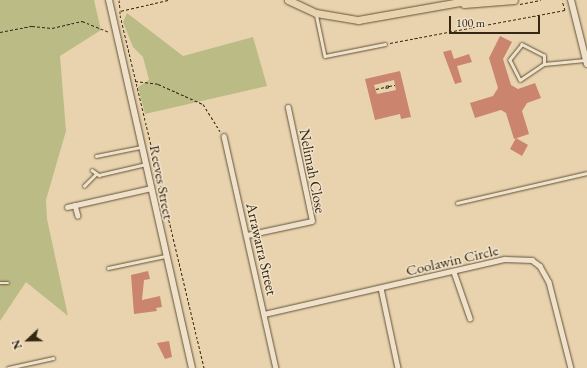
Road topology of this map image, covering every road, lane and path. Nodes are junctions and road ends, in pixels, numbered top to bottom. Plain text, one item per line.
1 (109, 0) edge
2 (119, 0) edge
3 (168, 0) edge
4 (288, 0) edge
5 (470, 0) edge
6 (541, 0) edge
7 (562, 0) edge
8 (571, 0) edge
9 (514, 2) edge
10 (446, 6) junction
11 (120, 11) junction
12 (316, 13) junction
13 (108, 25) dead end
14 (0, 32) edge
15 (385, 44) joint
16 (586, 62) edge
17 (544, 64) junction
18 (128, 80) junction
19 (137, 81) junction
20 (386, 82) dead end
21 (395, 85) dead end
22 (387, 87) junction
23 (376, 89) dead end
24 (388, 92) dead end
25 (288, 108) dead end
26 (224, 136) joint
27 (142, 147) junction
28 (96, 156) dead end
29 (146, 164) junction
30 (92, 170) dead end
31 (587, 173) edge
32 (95, 175) junction
33 (84, 186) dead end
34 (151, 188) junction
35 (458, 203) dead end
36 (75, 205) junction
37 (67, 207) dead end
38 (78, 216) dead end
39 (247, 235) junction
40 (165, 256) junction
41 (108, 268) dead end
42 (454, 272) junction
43 (0, 283) edge
44 (8, 283) dead end
45 (381, 288) junction
46 (264, 314) junction
47 (470, 318) dead end
48 (53, 358) dead end
49 (8, 368) edge
50 (192, 368) edge
51 (204, 368) edge
52 (276, 368) edge
53 (398, 368) edge
54 (571, 368) edge

1 - 18 street, Reeves Street
2 - 11 path
3 - 11 path
4 - 12 main road
5 - 10 main road
6 - 9 path
7 - 15 path
8 - 16 street
9 - 10 main road
10 - 12 main road
11 - 19 path
12 - 15 lane
13 - 14 path
16 - 17 lane
17 - 17 lane
18 - 19 path
18 - 27 street, Reeves Street
19 - 26 path
19 - 51 path
20 - 22 path
21 - 22 path
22 - 23 path
22 - 24 path
25 - 39 street, Nelimah Close
26 - 39 street, Arrawarra Street
27 - 28 lane
27 - 29 street, Reeves Street
29 - 32 lane
29 - 34 street, Reeves Street
30 - 32 lane
31 - 35 lane
32 - 33 lane
34 - 36 street
34 - 40 street, Reeves Street
36 - 37 street
36 - 38 street
39 - 46 street, Arrawarra Street
40 - 41 lane
40 - 50 street, Reeves Street
42 - 45 street, Coolawin Circle
42 - 47 street
42 - 54 street, Coolawin Circle
43 - 44 lane
45 - 46 street, Coolawin Circle
45 - 53 street
46 - 52 street, Arrawarra Street
48 - 49 lane

